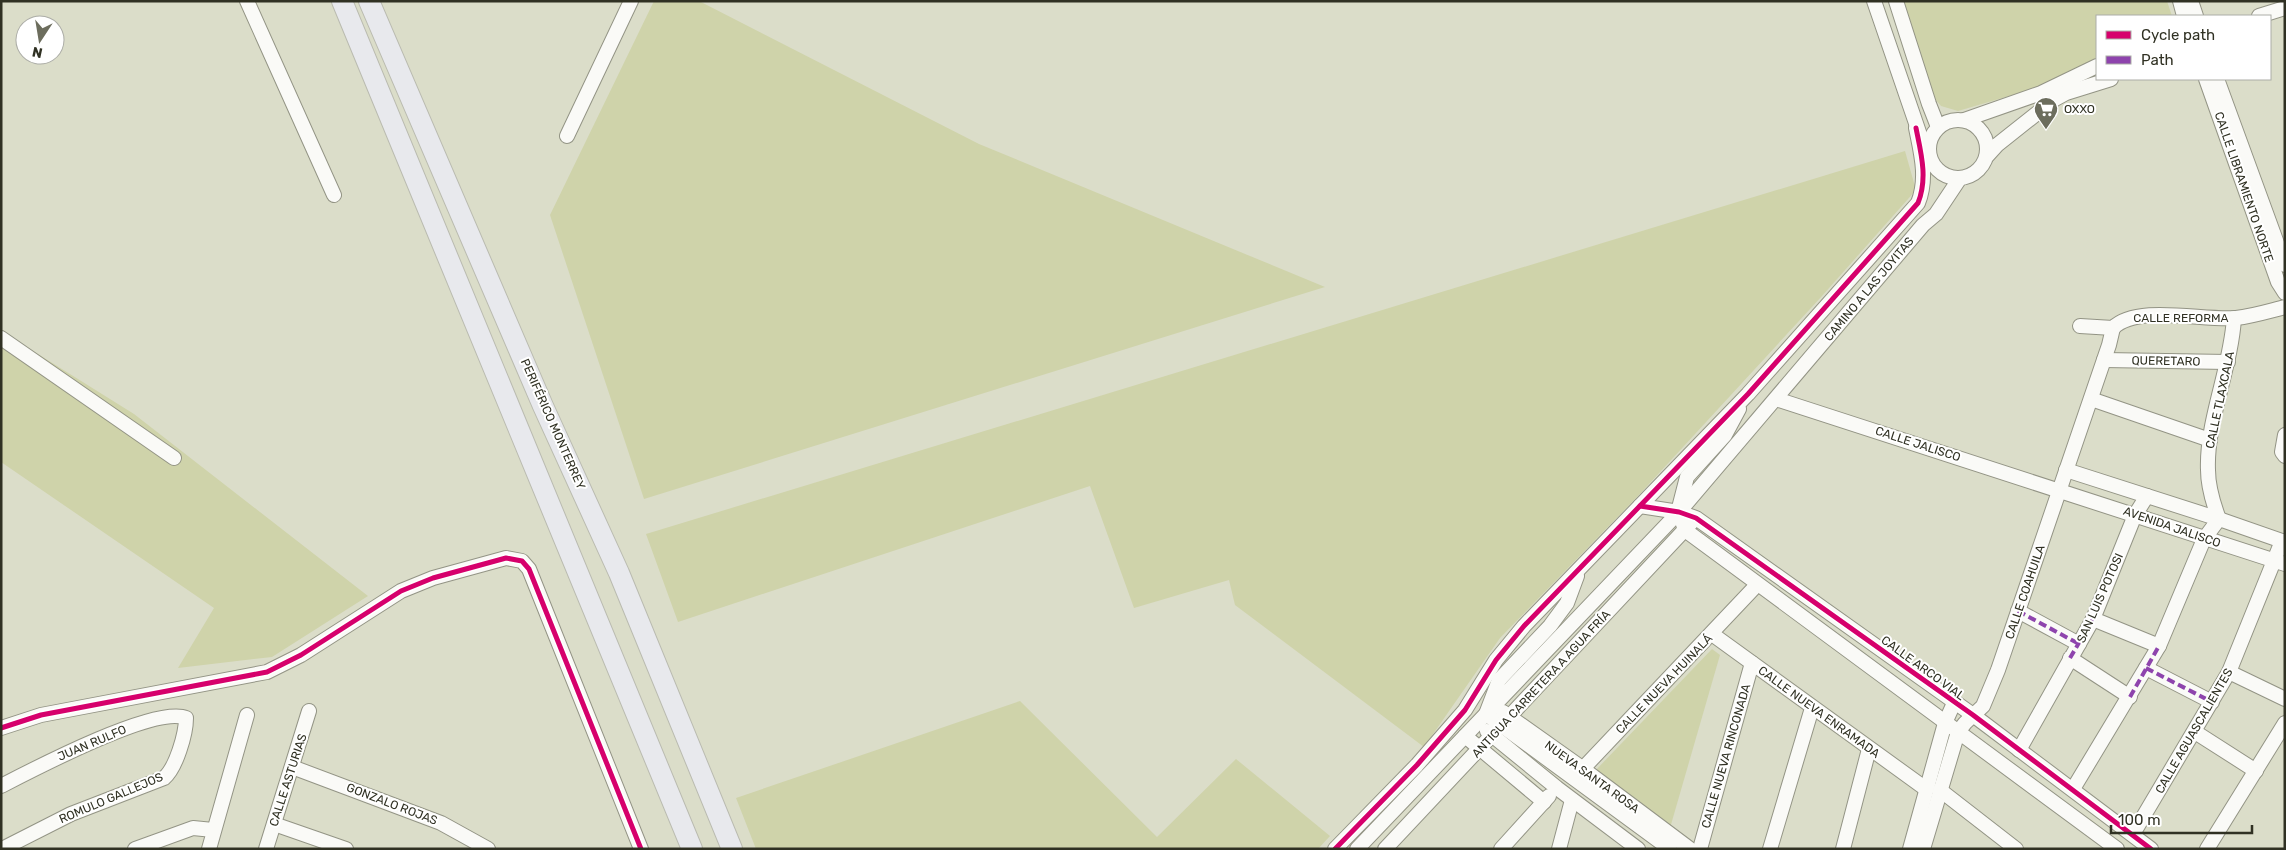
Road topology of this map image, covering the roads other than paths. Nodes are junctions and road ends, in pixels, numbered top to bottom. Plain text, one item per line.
1 (247, 1) edge
2 (342, 1) edge
3 (369, 1) edge
4 (631, 1) edge
5 (1874, 1) edge
6 (1896, 1) edge
7 (2180, 1) edge
8 (2191, 1) edge
9 (2285, 8) edge
10 (2184, 15) edge
11 (2196, 15) edge
12 (2262, 15) edge
13 (2096, 66) edge
14 (2096, 71) edge
15 (2109, 80) edge
16 (2206, 80) edge
17 (2217, 80) edge
18 (2066, 93) junction
19 (1964, 120) junction
20 (1938, 127) junction
21 (1916, 128) junction
22 (567, 136) dead end
23 (1928, 151) junction
24 (1986, 156) junction
25 (1960, 178) junction
26 (334, 195) dead end
27 (2285, 265) edge
28 (2285, 293) edge
29 (2285, 308) edge
30 (2234, 318) junction
31 (2080, 326) dead end
32 (2113, 328) junction
33 (1, 338) edge
34 (2104, 360) junction
35 (2228, 362) junction
36 (1748, 394) junction
37 (1776, 399) junction
38 (2090, 399) junction
39 (2210, 440) junction
40 (174, 458) dead end
41 (2066, 470) junction
42 (2059, 490) junction
43 (2147, 496) junction
44 (1640, 506) junction
45 (1678, 512) junction
46 (2135, 515) junction
47 (1696, 518) junction
48 (2219, 519) junction
49 (1685, 530) junction
50 (2204, 539) junction
51 (2284, 542) edge
52 (2280, 563) edge
53 (1578, 570) junction
54 (1770, 571) junction
55 (1756, 587) junction
56 (2018, 611) junction
57 (2093, 619) junction
58 (1712, 634) junction
59 (2080, 644) junction
60 (2159, 646) junction
61 (2070, 658) junction
62 (1752, 663) junction
63 (2146, 668) junction
64 (2229, 672) junction
65 (2130, 696) junction
66 (2285, 699) edge
67 (2212, 702) junction
68 (1954, 703) junction
69 (1812, 708) junction
70 (310, 712) dead end
71 (1486, 714) junction
72 (247, 715) dead end
73 (1973, 715) junction
74 (186, 720) joint
75 (1506, 722) junction
76 (1945, 723) junction
77 (1, 728) edge
78 (2283, 731) edge
79 (1958, 732) junction
80 (2195, 732) junction
81 (1465, 736) junction
82 (1492, 736) junction
83 (1482, 748) junction
84 (1869, 749) junction
85 (2019, 750) junction
86 (292, 767) junction
87 (2256, 771) junction
88 (1578, 773) junction
89 (1, 786) edge
90 (1557, 788) junction
91 (2073, 789) junction
92 (1933, 790) junction
93 (1572, 800) junction
94 (1544, 802) junction
95 (274, 824) junction
96 (213, 830) junction
97 (2133, 834) junction
98 (1633, 847) edge
99 (2, 849) edge
100 (135, 849) edge
101 (209, 849) edge
102 (266, 849) edge
103 (346, 849) edge
104 (488, 849) edge
105 (641, 849) edge
106 (692, 849) edge
107 (732, 849) edge
108 (1335, 849) edge
109 (1358, 849) edge
110 (1385, 849) edge
111 (1501, 849) edge
112 (1559, 849) edge
113 (1670, 849) edge
114 (1690, 849) edge
115 (1700, 849) edge
116 (1770, 849) edge
117 (1842, 849) edge
118 (1910, 849) edge
119 (1923, 849) edge
120 (2016, 849) edge
121 (2117, 849) edge
122 (2151, 849) edge
123 (2207, 849) edge

1 - 26 street
2 - 106 highway
3 - 107 highway, PERIFÉRICO MONTERREY
4 - 22 street
5 - 21 street
6 - 20 street
7 - 10 street
8 - 11 street
9 - 12 street
13 - 19 street
14 - 18 street
15 - 18 street
16 - 28 street, CALLE LIBRAMIENTO NORTE
17 - 27 street, CALLE LIBRAMIENTO NORTE
18 - 24 street
19 - 20 street
19 - 24 street
20 - 23 street
21 - 23 street
21 - 36 street
23 - 25 street
24 - 25 street
25 - 37 street, CAMINO A LAS JOYITAS
29 - 30 street, CALLE REFORMA
30 - 32 street, CALLE REFORMA
30 - 35 street, CALLE TLAXCALA
31 - 32 street
32 - 34 street, CALLE COAHUILA
33 - 40 street
34 - 35 street, QUERETARO
34 - 38 street, CALLE COAHUILA
35 - 39 street, CALLE TLAXCALA
36 - 44 street
36 - 45 street
37 - 42 street, CALLE JALISCO
37 - 45 street
38 - 39 street
38 - 41 street, CALLE COAHUILA
39 - 48 street, CALLE TLAXCALA
41 - 42 street, CALLE COAHUILA
41 - 43 street, AVENIDA JALISCO
42 - 46 street, AVENIDA JALISCO
42 - 56 street, CALLE COAHUILA
43 - 46 street, SAN LUIS POTOSI
43 - 48 street, AVENIDA JALISCO
44 - 45 street, CALLE ARCO VIAL
44 - 53 street
45 - 47 street, CALLE ARCO VIAL
45 - 49 street
45 - 71 street
46 - 50 street, AVENIDA JALISCO
46 - 57 street, SAN LUIS POTOSI
47 - 49 street, ANTIGUA CARRETERA A AGUA FRÍA
47 - 54 street, CALLE ARCO VIAL
48 - 50 street
48 - 51 street, AVENIDA JALISCO
49 - 55 street
49 - 75 street, ANTIGUA CARRETERA A AGUA FRÍA
50 - 52 street, AVENIDA JALISCO
50 - 60 street
51 - 52 street, CALLE AGUASCALIENTES
52 - 64 street, CALLE AGUASCALIENTES
53 - 71 street
53 - 108 street
54 - 55 street, CALLE NUEVA HUINALÁ
54 - 68 street, CALLE ARCO VIAL
55 - 58 street, CALLE NUEVA HUINALÁ
55 - 76 street
56 - 59 street
56 - 73 street, CALLE COAHUILA
57 - 59 street, SAN LUIS POTOSI
57 - 60 street
58 - 62 street, CALLE NUEVA ENRAMADA
58 - 88 street, CALLE NUEVA HUINALÁ
59 - 61 street, SAN LUIS POTOSI
60 - 63 street
61 - 65 street
61 - 85 street, SAN LUIS POTOSI
62 - 69 street, CALLE NUEVA ENRAMADA
62 - 115 street, CALLE NUEVA RINCONADA
63 - 65 street
63 - 67 street
64 - 66 street
64 - 67 street, CALLE AGUASCALIENTES
65 - 91 street
67 - 80 street, CALLE AGUASCALIENTES
68 - 73 street, CALLE ARCO VIAL
68 - 76 street, CALLE COAHUILA
69 - 84 street, CALLE NUEVA ENRAMADA
69 - 116 street
70 - 86 street, CALLE ASTURIAS
71 - 75 street, NUEVA SANTA ROSA
71 - 81 street
71 - 82 street
72 - 96 street
73 - 79 street, CALLE COAHUILA
73 - 85 street, CALLE ARCO VIAL
74 - 89 street, JUAN RULFO
74 - 99 street, ROMULO GALLEJOS
75 - 82 street, ANTIGUA CARRETERA A AGUA FRÍA
75 - 88 street, NUEVA SANTA ROSA
76 - 79 street
76 - 92 street, CALLE COAHUILA
77 - 105 street
78 - 87 street
79 - 92 street, CALLE COAHUILA
79 - 121 street
80 - 87 street
80 - 97 street, CALLE AGUASCALIENTES
81 - 83 street
81 - 109 street
82 - 83 street, ANTIGUA CARRETERA A AGUA FRÍA
82 - 90 street
83 - 94 street
83 - 110 street, ANTIGUA CARRETERA A AGUA FRÍA
84 - 92 street, CALLE NUEVA ENRAMADA
84 - 117 street
85 - 91 street, CALLE ARCO VIAL
86 - 95 street, CALLE ASTURIAS
86 - 104 street, GONZALO ROJAS
87 - 123 street
88 - 113 street, NUEVA SANTA ROSA
88 - 114 street, NUEVA SANTA ROSA
90 - 93 street
90 - 94 street
91 - 97 street, CALLE ARCO VIAL
92 - 118 street, CALLE COAHUILA
92 - 119 street, CALLE COAHUILA
92 - 120 street, CALLE NUEVA ENRAMADA
93 - 98 street
93 - 112 street
94 - 111 street
95 - 102 street, CALLE ASTURIAS
95 - 103 street
96 - 100 street
96 - 101 street
97 - 122 street, CALLE ARCO VIAL

